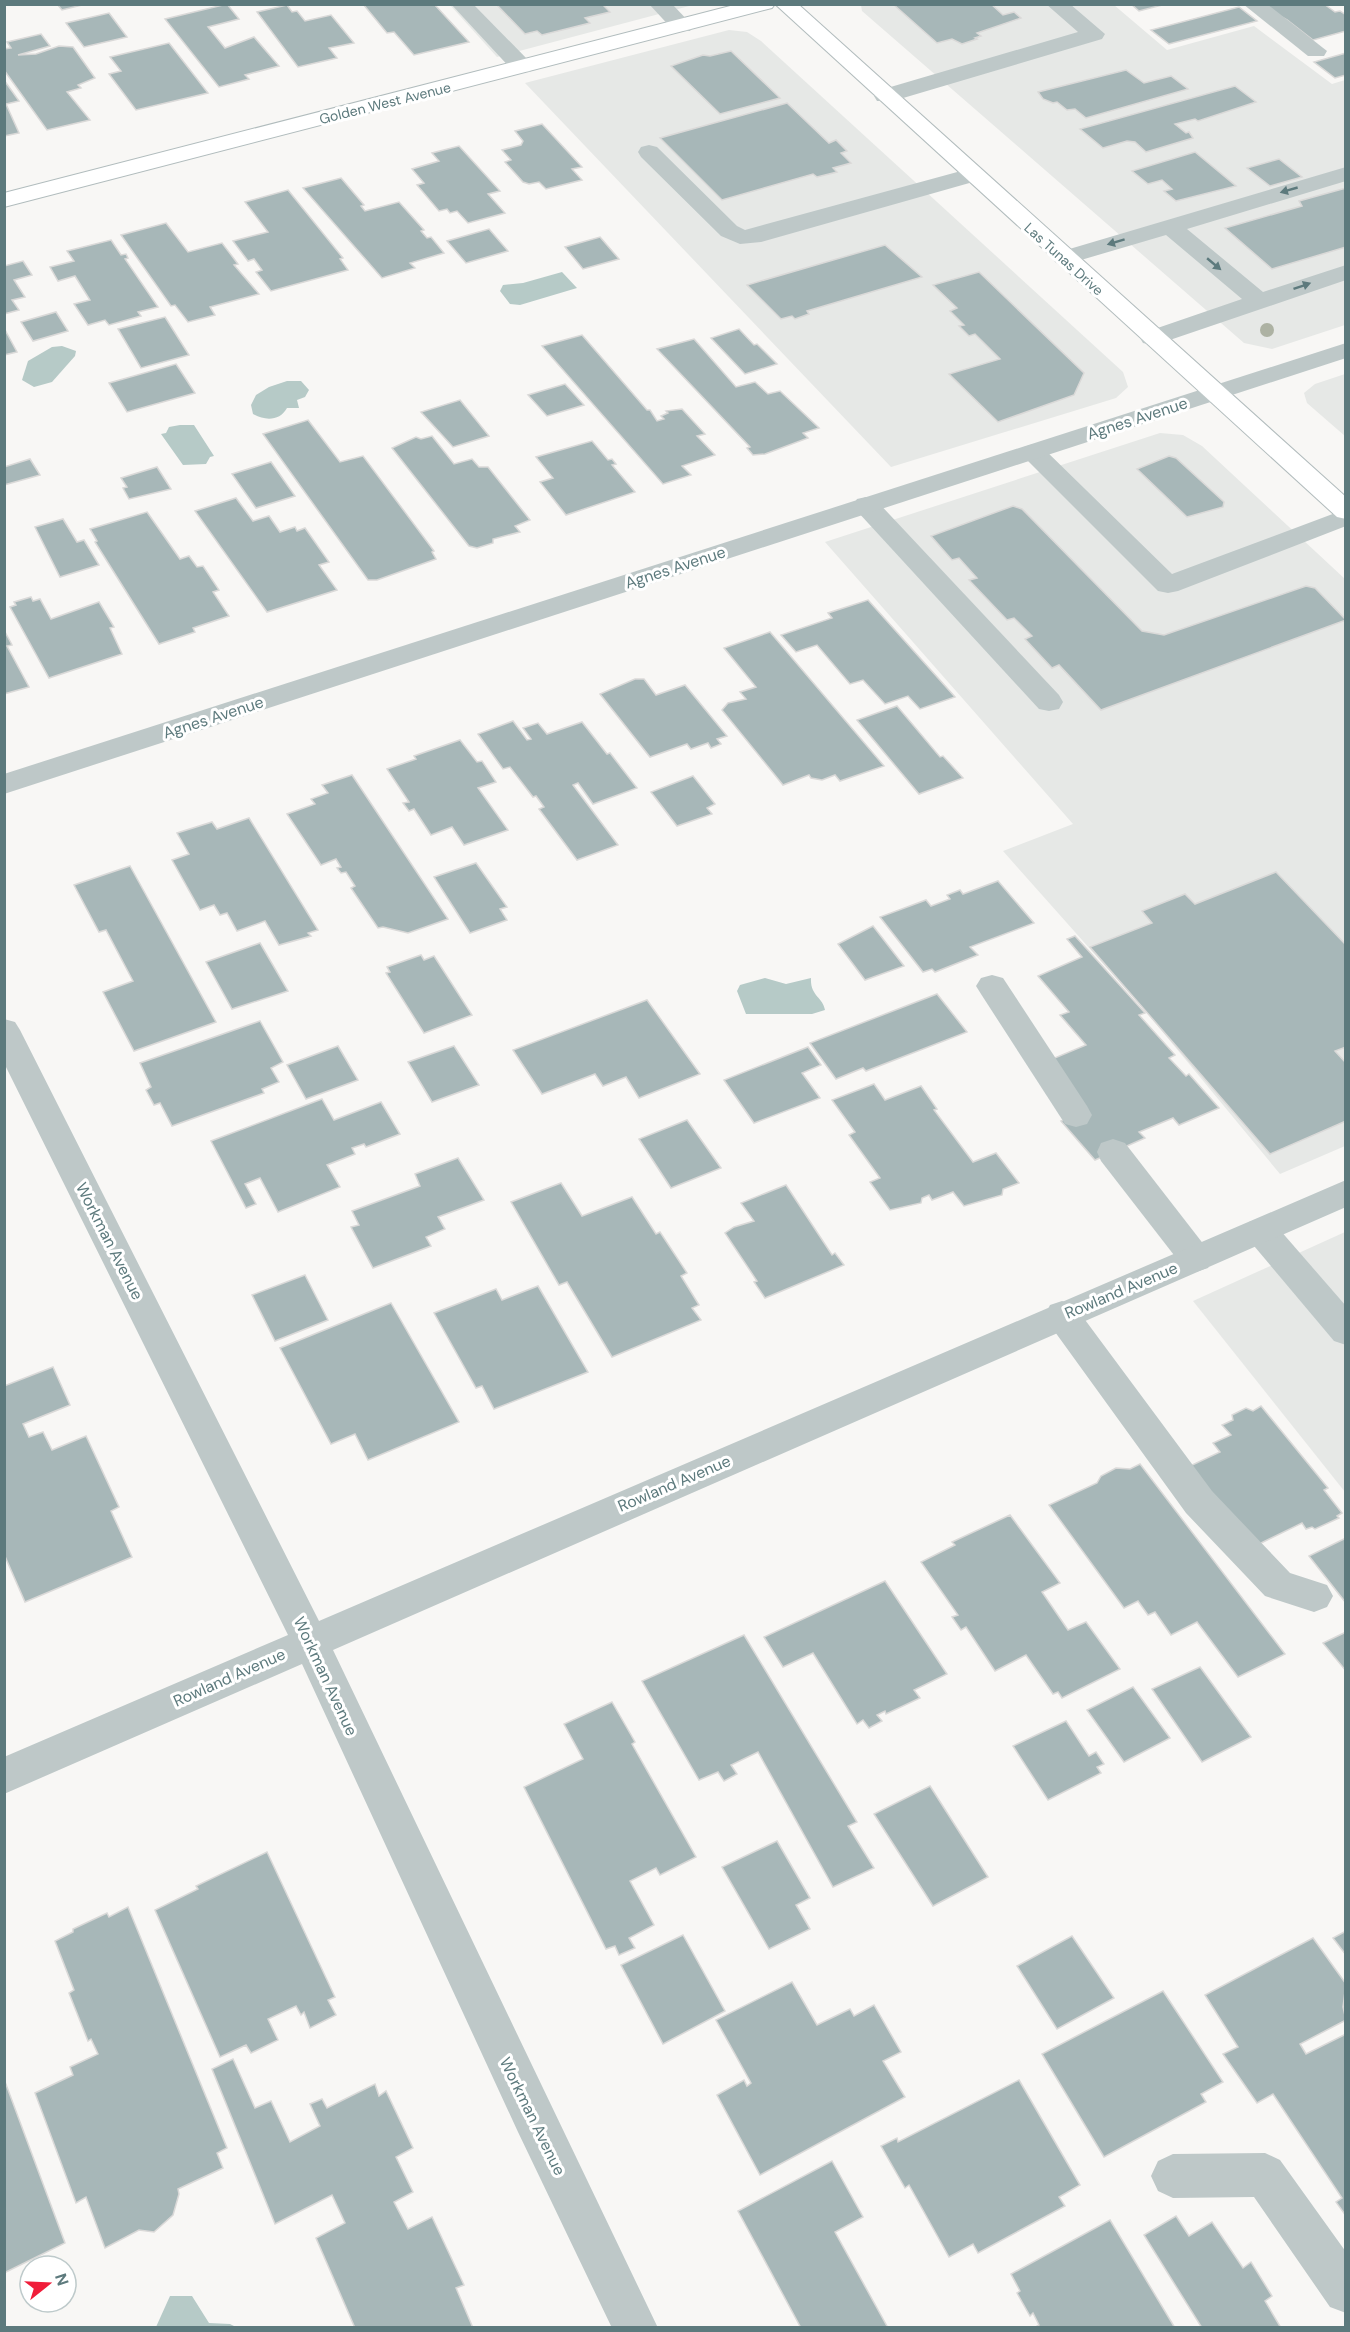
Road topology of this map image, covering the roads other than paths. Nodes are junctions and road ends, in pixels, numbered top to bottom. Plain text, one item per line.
1 (461, 4) edge
2 (659, 4) edge
3 (765, 4) edge
4 (785, 4) edge
5 (1056, 4) edge
6 (1253, 4) edge
7 (682, 26) junction
8 (1316, 51) dead end
9 (522, 68) junction
10 (885, 96) junction
11 (649, 152) dead end
12 (1346, 174) edge
13 (972, 175) junction
14 (4, 201) edge
15 (1169, 226) junction
16 (1064, 258) junction
17 (1346, 272) edge
18 (1259, 301) junction
19 (1152, 338) junction
20 (1346, 350) edge
21 (1213, 393) junction
22 (1033, 452) junction
23 (866, 505) junction
24 (1346, 512) edge
25 (1346, 518) edge
26 (1049, 702) dead end
27 (4, 784) edge
28 (992, 987) dead end
29 (4, 1030) edge
30 (1076, 1115) dead end
31 (1113, 1152) dead end
32 (1346, 1193) edge
33 (1261, 1231) junction
34 (1196, 1259) junction
35 (1062, 1315) junction
36 (1346, 1331) edge
37 (1314, 1596) dead end
38 (310, 1641) junction
39 (4, 1776) edge
40 (1173, 2176) dead end
41 (1346, 2291) edge
42 (636, 2328) edge

1 - 9 street
2 - 7 street
3 - 7 main road, Golden West Avenue
4 - 10 main road, Las Tunas Drive
5 - 10 street
6 - 8 street
7 - 9 main road, Golden West Avenue
9 - 14 main road, Golden West Avenue
10 - 13 main road, Las Tunas Drive
11 - 13 street
12 -> 15 street
13 - 16 main road, Las Tunas Drive
15 -> 16 street
15 -> 18 street
16 - 19 main road, Las Tunas Drive
18 -> 17 street
18 - 19 street
19 - 21 main road, Las Tunas Drive
20 - 21 street, Agnes Avenue
21 - 22 street, Agnes Avenue
21 - 24 main road, Las Tunas Drive
22 - 23 street, Agnes Avenue
22 - 25 street
23 - 26 street
23 - 27 street, Agnes Avenue
28 - 30 street
29 - 38 street, Workman Avenue
31 - 34 street
32 - 33 street, Rowland Avenue
33 - 34 street, Rowland Avenue
33 - 36 street
34 - 35 street, Rowland Avenue
35 - 37 street
35 - 38 street, Rowland Avenue
38 - 39 street, Rowland Avenue
38 - 42 street, Workman Avenue
40 - 41 street

